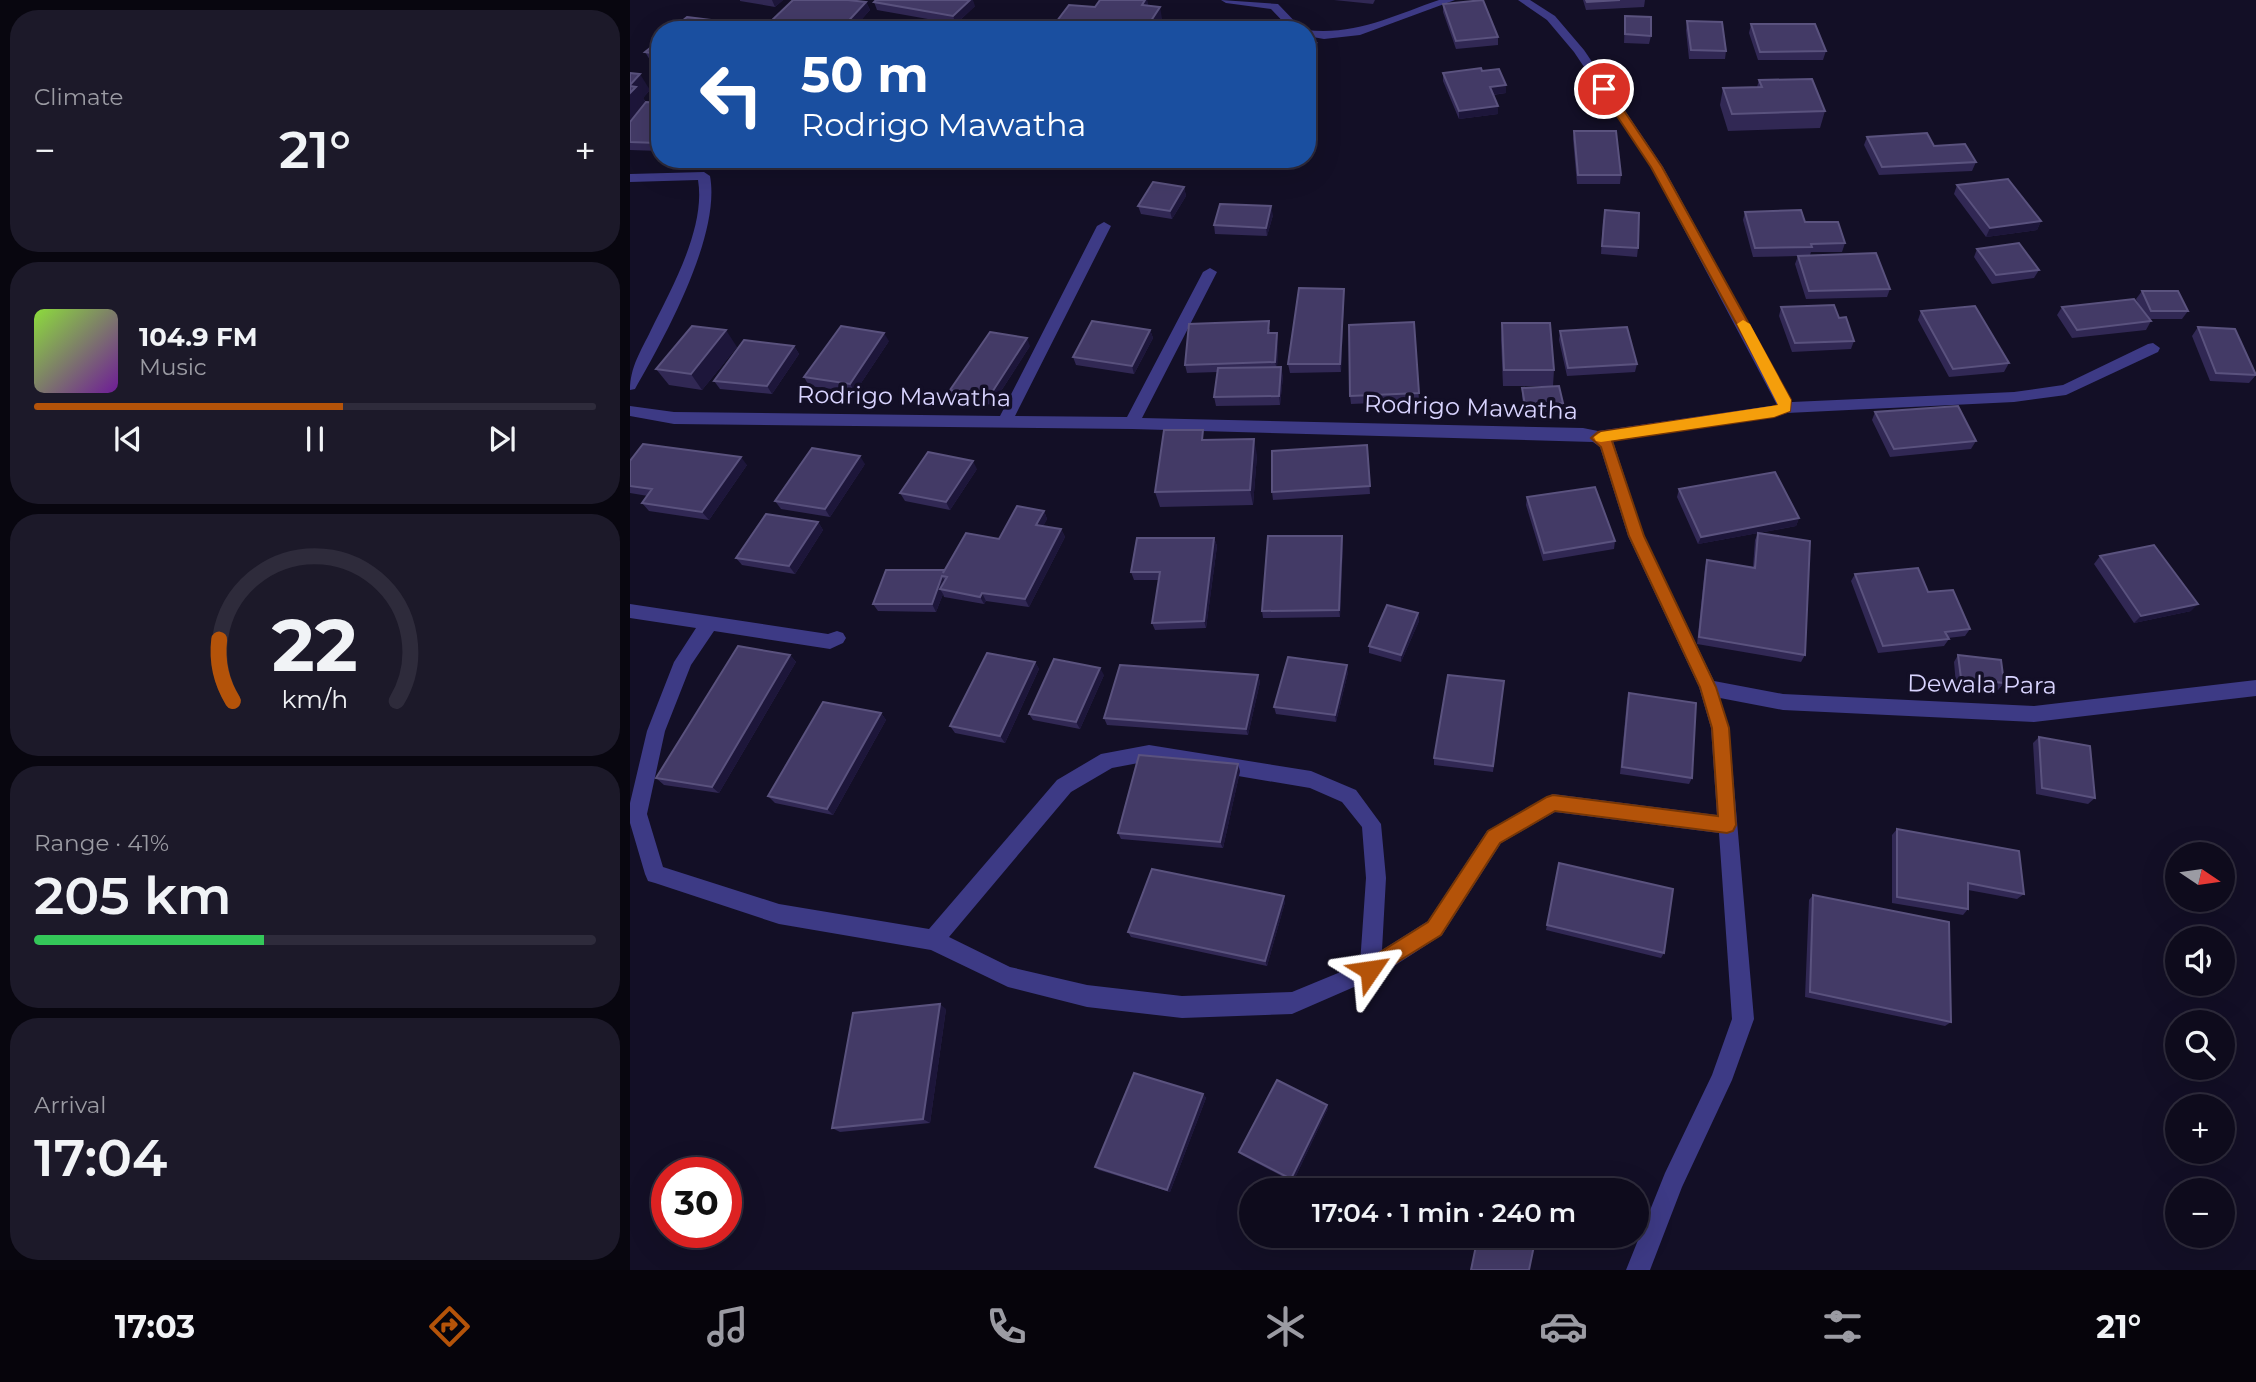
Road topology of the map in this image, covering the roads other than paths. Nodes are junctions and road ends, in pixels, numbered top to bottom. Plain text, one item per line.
1 (1226, 0) edge
2 (1450, 0) edge
3 (1524, 0) edge
4 (1289, 21) edge
5 (1316, 36) edge
6 (630, 178) edge
7 (1104, 226) dead end
8 (1210, 272) dead end
9 (2153, 348) dead end
10 (630, 385) edge
11 (1785, 408) junction
12 (630, 411) edge
13 (1004, 421) junction
14 (1132, 423) junction
15 (1598, 438) junction
16 (630, 611) edge
17 (709, 624) junction
18 (837, 638) dead end
19 (1708, 688) junction
20 (2256, 688) edge
21 (1727, 825) junction
22 (933, 940) junction
23 (1370, 970) junction
24 (1638, 1270) edge

1 - 4 street
2 - 5 street
3 - 11 street
6 - 10 street
7 - 13 street
8 - 14 street
9 - 11 street
11 - 15 street
12 - 13 street, Rodrigo Mawatha
13 - 14 street, Rodrigo Mawatha
14 - 15 street, Rodrigo Mawatha
15 - 19 street, Rodrigo Mawatha
16 - 17 street
17 - 18 street
17 - 22 street
19 - 20 street, Dewala Para
19 - 21 street, Rodrigo Mawatha
21 - 23 street
21 - 24 street, Rodrigo Mawatha
22 - 23 street
22 - 23 street

